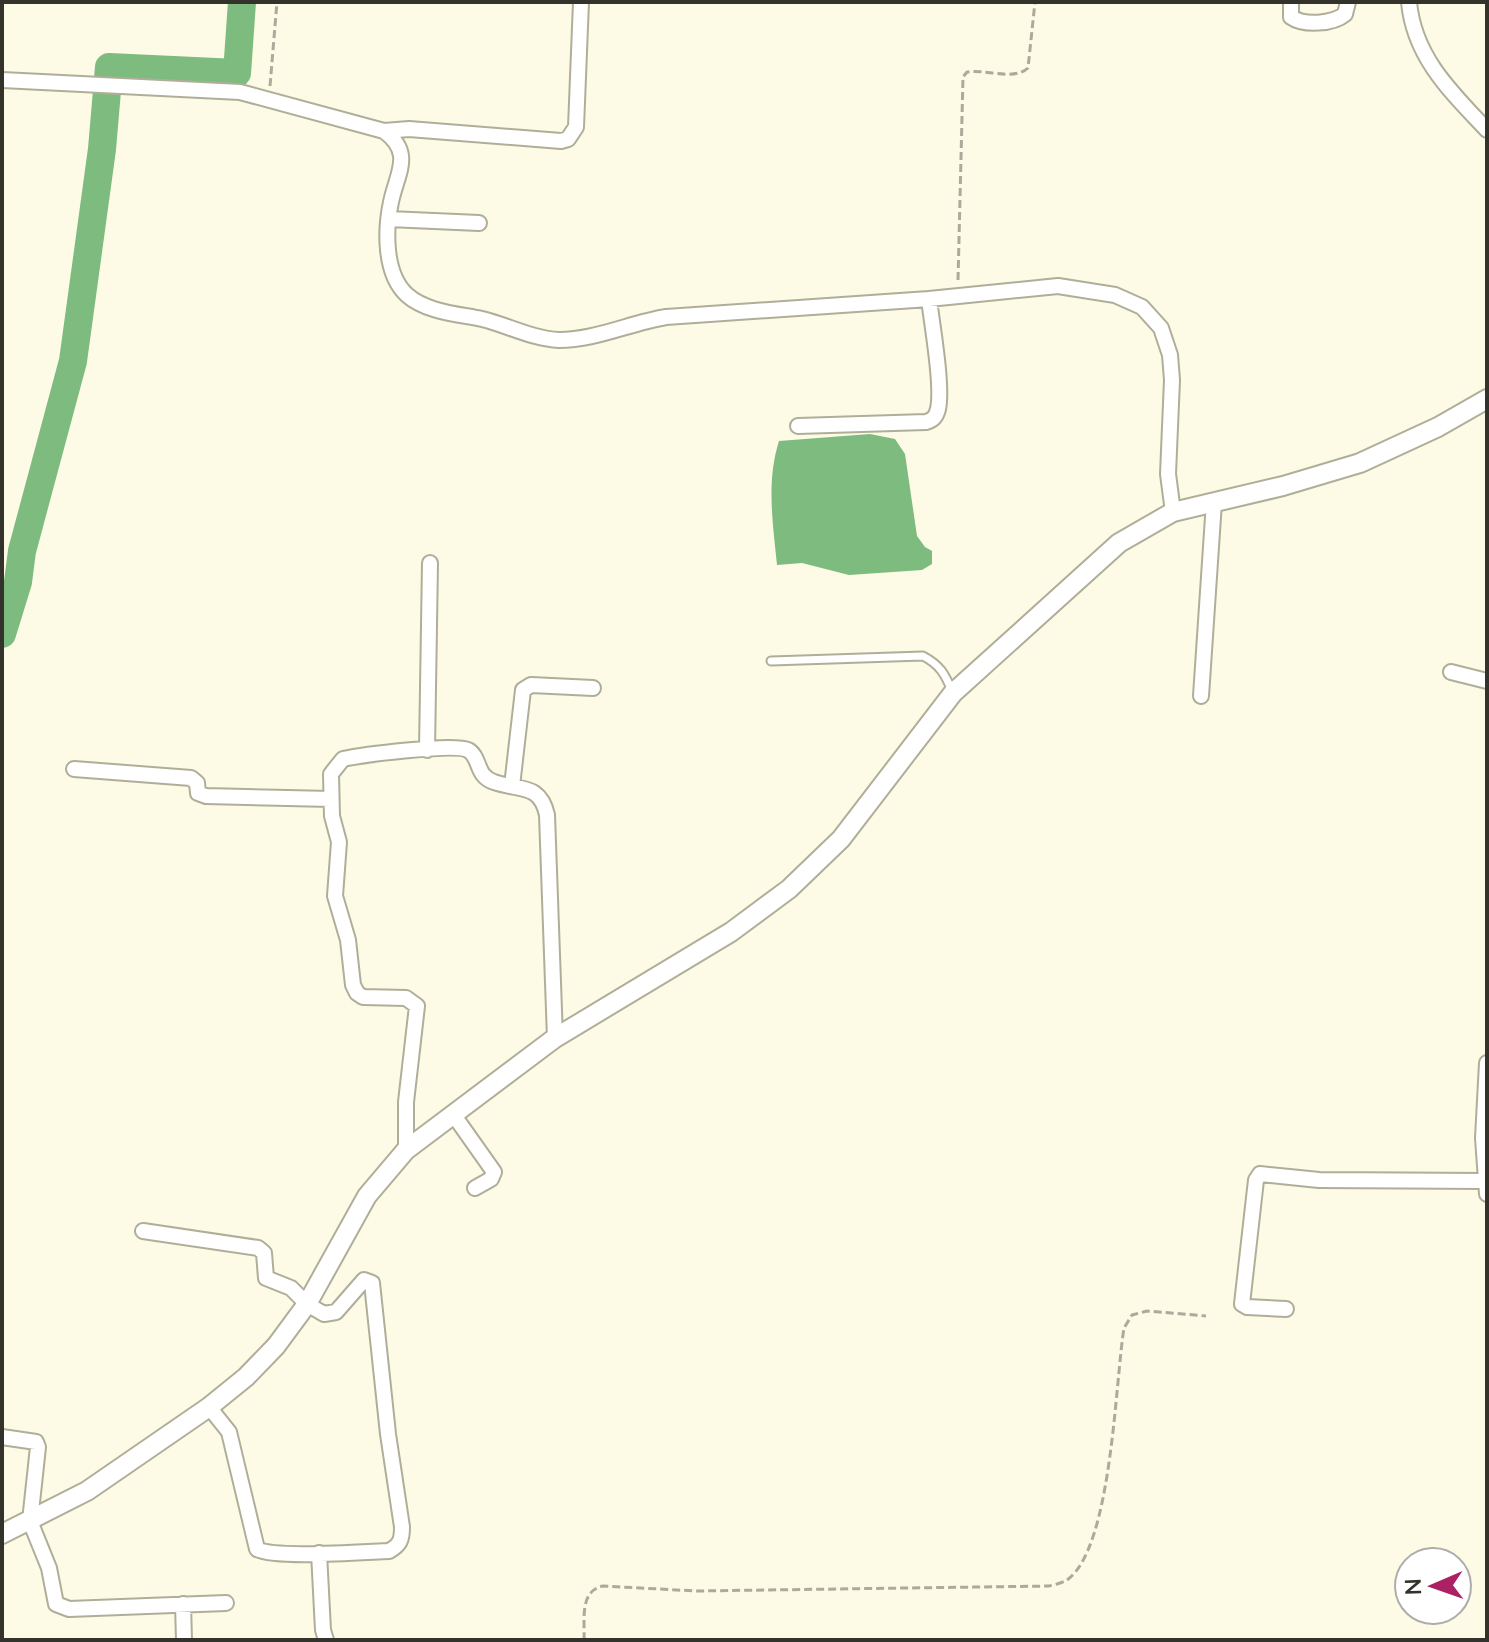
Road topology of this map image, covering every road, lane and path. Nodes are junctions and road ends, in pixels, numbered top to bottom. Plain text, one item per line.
1 (277, 2) edge
2 (581, 2) edge
3 (1035, 2) edge
4 (1291, 2) edge
5 (1348, 2) edge
6 (1409, 2) edge
7 (2, 80) edge
8 (269, 98) junction
9 (1487, 130) edge
10 (384, 131) junction
11 (389, 219) junction
12 (479, 223) dead end
13 (958, 295) junction
14 (929, 299) junction
15 (1487, 399) edge
16 (798, 426) dead end
17 (1214, 502) junction
18 (1173, 512) junction
19 (430, 563) dead end
20 (771, 661) dead end
21 (1451, 672) dead end
22 (1487, 681) edge
23 (593, 688) dead end
24 (953, 693) junction
25 (1201, 696) dead end
26 (427, 750) junction
27 (74, 769) dead end
28 (512, 786) junction
29 (331, 799) junction
30 (555, 1038) junction
31 (1487, 1063) edge
32 (453, 1114) junction
33 (1485, 1138) edge
34 (406, 1150) junction
35 (475, 1188) dead end
36 (1486, 1188) edge
37 (143, 1231) dead end
38 (307, 1304) junction
39 (1286, 1309) dead end
40 (1206, 1316) dead end
41 (209, 1407) junction
42 (2, 1437) edge
43 (30, 1521) junction
44 (2, 1534) edge
45 (319, 1553) junction
46 (226, 1603) dead end
47 (183, 1604) junction
48 (184, 1640) edge
49 (326, 1640) edge
50 (584, 1640) edge

1 - 8 path
2 - 10 street
3 - 13 path
4 - 5 street
6 - 9 street
7 - 8 street
8 - 10 street
10 - 11 street
11 - 12 street
11 - 14 street
13 - 14 street
13 - 18 street
14 - 16 street
15 - 17 street
17 - 18 street
17 - 25 street
18 - 24 street
19 - 26 street
20 - 24 lane
21 - 22 street
23 - 28 street
24 - 30 street
26 - 28 street
26 - 29 street
27 - 29 street
28 - 30 street
29 - 34 street
30 - 32 street
31 - 33 street
32 - 34 street
32 - 35 street
33 - 36 street
34 - 38 street
36 - 39 street
37 - 38 street
38 - 41 street
38 - 45 street
40 - 50 path
41 - 43 street
41 - 45 street
42 - 43 street
43 - 44 street
43 - 47 street
45 - 49 street
46 - 47 street
47 - 48 street

